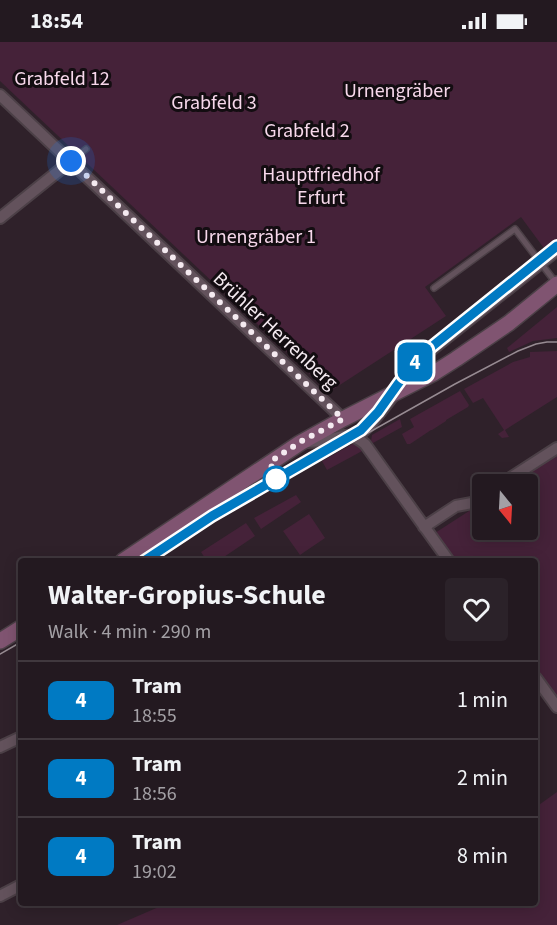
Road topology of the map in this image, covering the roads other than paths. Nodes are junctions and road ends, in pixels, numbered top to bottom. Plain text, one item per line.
1 (0, 95) edge
2 (86, 148) dead end
3 (71, 161) junction
4 (0, 218) edge
5 (557, 246) edge
6 (557, 254) edge
7 (541, 263) junction
8 (557, 284) edge
9 (434, 288) dead end
10 (396, 392) junction
11 (343, 419) junction
12 (355, 437) junction
13 (300, 442) junction
14 (557, 448) edge
15 (517, 474) edge
16 (472, 503) edge
17 (424, 527) junction
18 (127, 558) edge
19 (447, 558) edge
20 (18, 630) edge
21 (0, 640) edge
22 (538, 681) edge
23 (557, 707) edge
24 (18, 738) edge
25 (0, 747) edge
26 (18, 887) edge
27 (0, 896) edge

1 - 3 street, Brühler Herrenberg
2 - 3 lane
3 - 4 street
3 - 11 street, Brühler Herrenberg
5 - 7 lane
6 - 7 lane
7 - 8 lane
7 - 9 lane
7 - 10 lane
7 - 10 lane
8 - 10 main road
10 - 11 main road
10 - 12 lane
10 - 12 lane
11 - 13 main road
12 - 13 street
12 - 17 street
13 - 18 main road
14 - 15 street
16 - 17 street
17 - 19 street
20 - 21 main road
22 - 23 street
24 - 25 street
26 - 27 street

